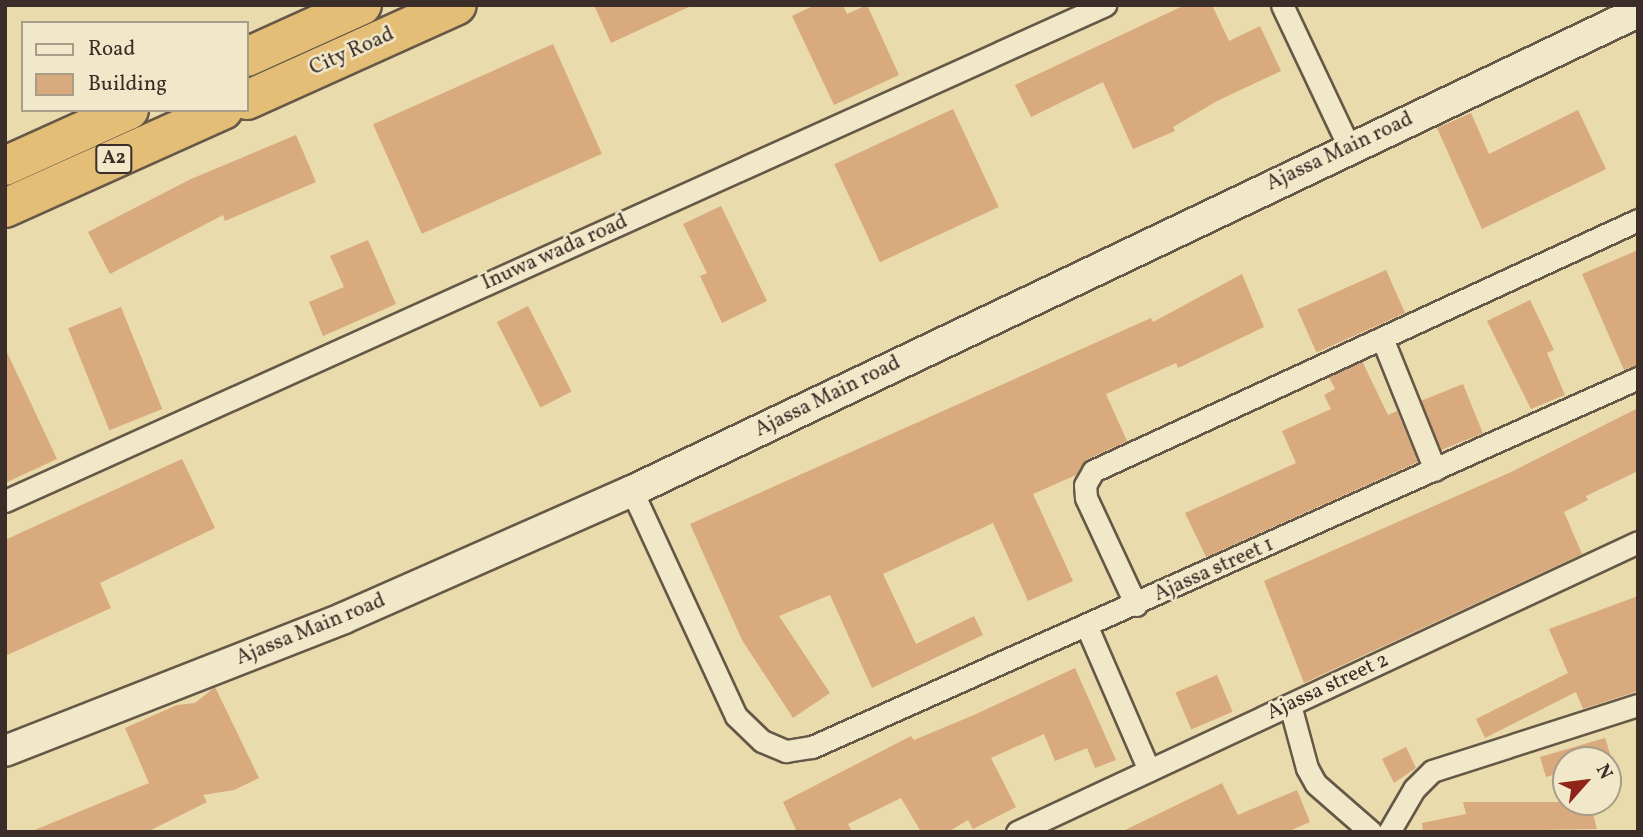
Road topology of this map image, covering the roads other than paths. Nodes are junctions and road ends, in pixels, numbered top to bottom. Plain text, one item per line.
1 (362, 5) edge
2 (457, 5) edge
3 (1105, 5) edge
4 (1282, 5) edge
5 (1638, 12) edge
6 (248, 57) edge
7 (248, 100) edge
8 (125, 112) edge
9 (219, 112) edge
10 (1349, 147) junction
11 (5, 166) edge
12 (5, 208) edge
13 (1638, 220) edge
14 (1382, 338) junction
15 (1638, 378) edge
16 (1435, 470) junction
17 (632, 491) junction
18 (5, 501) edge
19 (1638, 541) edge
20 (1136, 604) junction
21 (1087, 627) junction
22 (1290, 705) junction
23 (1638, 705) edge
24 (5, 751) edge
25 (1149, 770) junction
26 (1017, 832) edge
27 (1371, 832) edge
28 (1389, 832) edge

1 - 6 highway, City Road
2 - 7 highway, City Road
3 - 18 street, Inuwa wada road
4 - 10 street
5 - 10 street, Ajassa Main road
8 - 11 highway, A2
9 - 12 highway, A2
10 - 17 street, Ajassa Main road
13 - 14 street
14 - 16 street
14 - 20 street
15 - 16 street, Ajassa street 1
16 - 20 street, Ajassa street 1
17 - 21 street, Ajassa street 1
17 - 24 street, Ajassa Main road
19 - 22 street, Ajassa street 2
20 - 21 street, Ajassa street 1
21 - 25 street
22 - 25 street, Ajassa street 2
22 - 27 street
23 - 28 street
25 - 26 street, Ajassa street 2

